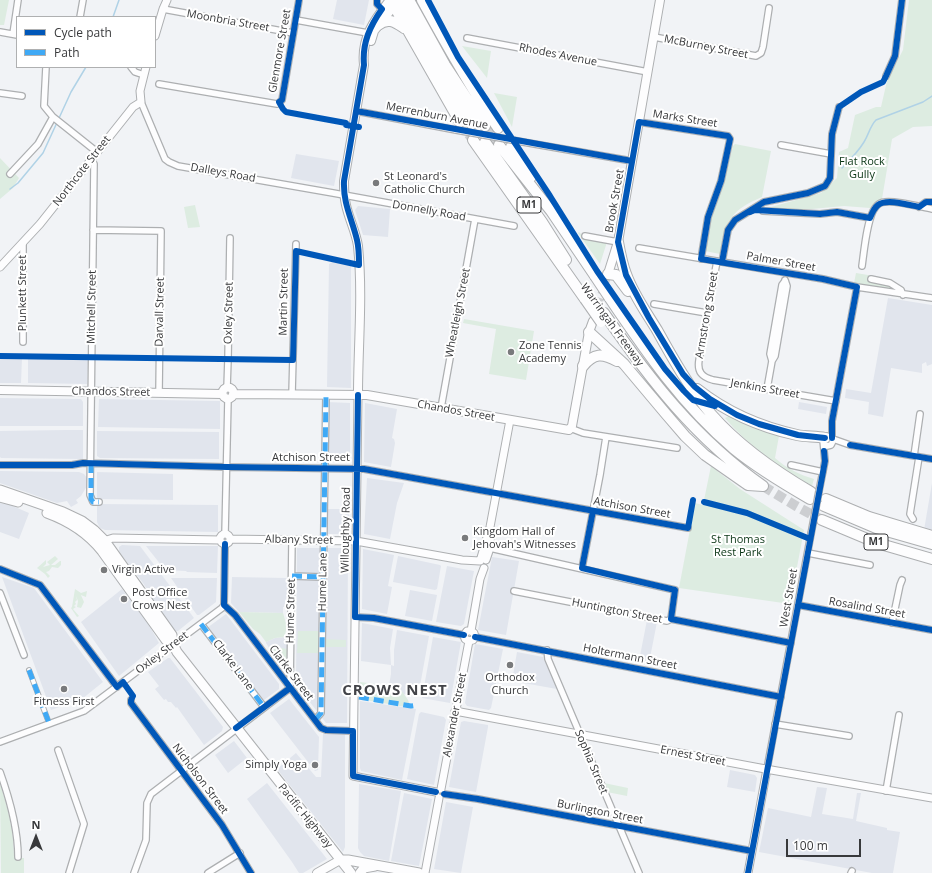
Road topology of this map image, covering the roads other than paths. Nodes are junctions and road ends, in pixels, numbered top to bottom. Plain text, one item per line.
1 (18, 0) edge
2 (83, 0) edge
3 (167, 0) edge
4 (299, 0) edge
5 (377, 0) edge
6 (422, 0) edge
7 (660, 0) edge
8 (902, 0) edge
9 (397, 2) edge
10 (769, 8) dead end
11 (163, 9) junction
12 (382, 9) junction
13 (17, 16) edge
14 (80, 16) edge
15 (296, 20) junction
16 (16, 23) edge
17 (406, 29) junction
18 (373, 31) junction
19 (0, 32) edge
20 (156, 33) edge
21 (293, 33) junction
22 (15, 34) edge
23 (654, 37) junction
24 (467, 38) dead end
25 (46, 68) edge
26 (132, 68) edge
27 (146, 68) edge
28 (648, 72) junction
29 (144, 75) junction
30 (886, 76) dead end
31 (159, 84) dead end
32 (0, 93) edge
33 (22, 96) dead end
34 (141, 102) junction
35 (839, 107) dead end
36 (356, 111) junction
37 (53, 117) junction
38 (639, 122) junction
39 (472, 124) tunnel mouth
40 (458, 126) junction
41 (485, 126) tunnel mouth
42 (498, 128) dead end
43 (473, 140) tunnel mouth
44 (485, 142) tunnel mouth
45 (499, 144) tunnel mouth
46 (781, 145) dead end
47 (511, 147) tunnel mouth
48 (96, 152) junction
49 (831, 154) junction
50 (91, 159) junction
51 (632, 161) junction
52 (10, 174) dead end
53 (344, 194) junction
54 (932, 202) edge
55 (919, 207) junction
56 (932, 209) edge
57 (551, 211) junction
58 (763, 211) dead end
59 (870, 218) junction
60 (475, 219) junction
61 (514, 226) dead end
62 (93, 230) junction
63 (585, 236) dead end
64 (230, 238) dead end
65 (618, 242) junction
66 (23, 244) junction
67 (296, 244) dead end
68 (639, 248) dead end
69 (701, 258) junction
70 (719, 261) junction
71 (862, 266) dead end
72 (0, 267) edge
73 (787, 273) junction
74 (608, 274) joint
75 (871, 279) dead end
76 (857, 287) junction
77 (903, 294) junction
78 (586, 296) junction
79 (932, 298) edge
80 (654, 304) dead end
81 (708, 313) junction
82 (650, 318) junction
83 (599, 319) junction
84 (589, 332) junction
85 (23, 342) dead end
86 (624, 364) junction
87 (583, 366) junction
88 (698, 370) joint
89 (683, 374) junction
90 (767, 389) junction
91 (0, 390) edge
92 (91, 392) junction
93 (159, 393) junction
94 (227, 394) junction
95 (292, 394) junction
96 (326, 395) junction
97 (358, 395) junction
98 (836, 401) junction
99 (440, 408) junction
100 (920, 414) dead end
101 (510, 420) junction
102 (570, 428) junction
103 (606, 437) junction
104 (829, 441) junction
105 (677, 448) dead end
106 (916, 457) junction
107 (932, 459) edge
108 (0, 464) edge
109 (91, 464) junction
110 (791, 466) dead end
111 (227, 467) junction
112 (357, 468) junction
113 (324, 469) junction
114 (823, 472) junction
115 (0, 490) edge
116 (496, 493) junction
117 (0, 496) edge
118 (818, 498) junction
119 (96, 502) dead end
120 (593, 511) junction
121 (912, 519) dead end
122 (822, 520) tunnel mouth
123 (490, 527) junction
124 (688, 528) dead end
125 (932, 536) edge
126 (225, 539) junction
127 (292, 540) junction
128 (323, 541) junction
129 (356, 541) junction
130 (100, 542) junction
131 (932, 544) edge
132 (490, 548) junction
133 (808, 553) junction
134 (932, 559) edge
135 (481, 565) junction
136 (870, 565) dead end
137 (582, 568) junction
138 (0, 569) edge
139 (292, 576) junction
140 (322, 577) junction
141 (902, 580) dead end
142 (514, 591) dead end
143 (0, 593) edge
144 (224, 605) junction
145 (798, 606) junction
146 (355, 617) junction
147 (671, 619) junction
148 (892, 623) junction
149 (201, 624) junction
150 (932, 630) edge
151 (470, 636) junction
152 (791, 643) junction
153 (173, 644) junction
154 (547, 650) junction
155 (24, 655) dead end
156 (29, 670) dead end
157 (117, 687) junction
158 (290, 688) junction
159 (781, 697) junction
160 (131, 700) dead end
161 (264, 707) junction
162 (455, 711) junction
163 (899, 715) dead end
164 (315, 720) junction
165 (49, 723) junction
166 (775, 724) junction
167 (236, 728) junction
168 (354, 731) junction
169 (580, 734) junction
170 (849, 736) dead end
171 (0, 742) edge
172 (58, 750) dead end
173 (767, 769) junction
174 (182, 771) junction
175 (0, 772) edge
176 (354, 776) joint
177 (886, 790) junction
178 (440, 793) junction
179 (932, 798) edge
180 (618, 826) junction
181 (752, 851) junction
182 (240, 853) junction
183 (18, 857) dead end
184 (340, 860) junction
185 (376, 865) junction
186 (69, 873) edge
187 (134, 873) edge
188 (208, 873) edge
189 (251, 873) edge
190 (317, 873) edge
191 (351, 873) edge
192 (360, 873) edge
193 (419, 873) edge
194 (426, 873) edge
195 (639, 873) edge
196 (748, 873) edge

1 - 13 street
2 - 14 street
3 - 11 street
4 - 15 street, Glenmore Street
5 - 12 street
6 - 42 highway
7 - 23 main road, Brook Street
8 - 30 street
9 - 12 main road, Willoughby Road
9 - 17 highway
9 - 18 main road, Willoughby Road
9 - 39 highway
9 - 41 highway
10 - 23 street, McBurney Street
11 - 20 street
11 - 21 street, Moonbria Street
12 - 18 main road, Willoughby Road
15 - 18 street
15 - 21 street, Glenmore Street
16 - 22 street
17 - 18 highway
17 - 40 highway
18 - 36 main road, Willoughby Road
19 - 22 street
21 - 31 street, Glenmore Street
23 - 28 main road, Brook Street
24 - 28 street, Rhodes Avenue
25 - 37 street
26 - 29 street
27 - 29 street
28 - 38 main road, Brook Street
29 - 34 street
32 - 33 street
34 - 48 street, Northcote Street
34 - 53 street, Dalleys Road
35 - 49 street, Armstrong Street
36 - 40 street, Merrenburn Avenue
36 - 53 main road, Willoughby Road
37 - 48 street
37 - 52 street
38 - 51 main road, Brook Street
38 - 69 street, Marks Street
40 - 51 street, Merrenburn Avenue, bridge
43 - 78 highway
44 - 78 highway, Warringah Freeway / M1
45 - 57 highway, Warringah Freeway / M1
46 - 49 street
47 - 57 highway
48 - 50 street, Northcote Street
49 - 70 street, Armstrong Street
50 - 62 street, Mitchell Street
50 - 66 street, Northcote Street
51 - 65 main road, Brook Street
53 - 60 street, Donnelly Road
53 - 97 main road, Willoughby Road
54 - 55 street
55 - 56 street
55 - 59 street
57 - 118 highway, Warringah Freeway / M1, bridge
58 - 59 street
59 - 71 street
60 - 61 street, Donnelly Road
60 - 99 street, Wheatleigh Street
62 - 92 street, Mitchell Street
62 - 93 street, Darvall Street
63 - 65 street
64 - 94 street, Oxley Street
65 - 74 main road, Brook Street
65 - 82 highway
66 - 72 street, Northcote Street
66 - 85 street, Plunkett Street
67 - 95 street, Martin Street
68 - 69 street, Palmer Street
69 - 70 street, Palmer Street
70 - 73 street, Palmer Street
70 - 81 street, Armstrong Street
73 - 76 street, Palmer Street
73 - 90 street
74 - 82 highway
75 - 77 street
76 - 77 street, Palmer Street
76 - 98 street, West Street
77 - 79 street, Palmer Street
78 - 83 highway, Warringah Freeway / M1
80 - 81 street
81 - 88 street, Armstrong Street
82 - 89 highway
83 - 84 main road
83 - 86 highway, Warringah Freeway / M1
84 - 86 highway
84 - 87 main road
86 - 87 highway
87 - 102 main road
88 - 90 street, Jenkins Street
89 - 104 highway
89 - 118 highway
90 - 98 street, Jenkins Street
91 - 92 main road, Chandos Street
92 - 93 main road, Chandos Street
92 - 109 street, Mitchell Street
93 - 94 main road, Chandos Street
94 - 95 main road, Chandos Street
94 - 111 street, Oxley Street
95 - 96 main road, Chandos Street
96 - 97 main road, Chandos Street
96 - 113 street, Hume Lane
97 - 99 main road, Chandos Street
97 - 112 street, Willoughby Road
98 - 104 street, West Street
99 - 101 main road, Chandos Street
100 - 106 street
101 - 102 main road, Chandos Street
101 - 116 street, Alexander Street
102 - 103 street, Chandos Street
103 - 105 street, Chandos Street
103 - 120 street
104 - 106 street
104 - 114 street, West Street
106 - 107 street
106 - 121 street
108 - 109 street, Atchison Street
109 - 111 street, Atchison Street
109 - 119 street, Mitchell Street
110 - 114 street
111 - 113 street, Atchison Street
111 - 126 street, Oxley Street
112 - 113 street, Atchison Street
112 - 116 street, Atchison Street
112 - 129 street, Willoughby Road
113 - 128 street, Hume Lane
114 - 118 street, West Street
115 - 130 main road, Pacific Highway
116 - 120 street, Atchison Street
116 - 123 street, Alexander Street
117 - 130 main road, Pacific Highway
118 - 125 highway
118 - 131 highway, Warringah Freeway / M1
118 - 133 street, West Street, bridge
120 - 124 street, Atchison Street
120 - 137 street
122 - 134 highway, M1
123 - 132 street, Alexander Street
123 - 135 street, Alexander Street
126 - 127 street, Albany Street
126 - 130 street, Albany Street
126 - 144 street, Oxley Street
127 - 128 street, Albany Street
127 - 139 street, Hume Street
128 - 129 street, Albany Street
128 - 140 street, Hume Lane
129 - 135 street, Albany Street
129 - 146 street, Willoughby Road
130 - 153 main road, Pacific Highway
132 - 135 street, Alexander Street
132 - 137 street
133 - 136 street
133 - 145 street, West Street
135 - 151 street, Alexander Street
137 - 147 street
138 - 157 street
139 - 140 street
139 - 158 street, Hume Street
140 - 164 street, Hume Lane
141 - 148 street
142 - 147 street, Huntington Street
143 - 155 street
144 - 149 street, Oxley Street
144 - 158 street, Clarke Street
145 - 148 street, Rosalind Street
145 - 152 street, West Street
146 - 151 street, Holtermann Street
146 - 168 street, Willoughby Road
147 - 152 street, Huntington Street
148 - 150 street, Rosalind Street
149 - 153 street, Oxley Street
149 - 161 street, Clarke Lane
151 - 154 street, Holtermann Street
151 - 162 street, Alexander Street
152 - 159 street, West Street
153 - 157 street, Oxley Street
153 - 167 main road, Pacific Highway
154 - 159 street, Holtermann Street
154 - 169 street, Sophia Street
156 - 165 street
157 - 165 street, Oxley Street
158 - 161 street
158 - 164 street, Clarke Street
159 - 166 street, West Street
160 - 174 street, Nicholson Street
161 - 167 street
162 - 169 street, Ernest Street
162 - 178 street, Alexander Street
163 - 177 street
164 - 168 street, Clarke Street
165 - 171 street, Oxley Street
166 - 170 street
166 - 173 street, West Street
167 - 174 street
167 - 184 main road, Pacific Highway
168 - 176 street, Willoughby Road
169 - 173 street, Ernest Street
169 - 180 street, Sophia Street
172 - 186 street
173 - 177 street, Ernest Street
173 - 181 street, West Street
174 - 182 street, Nicholson Street
174 - 187 street
175 - 183 street
176 - 178 street, Burlington Street
177 - 179 street, Ernest Street
178 - 180 street, Burlington Street
178 - 194 street, Alexander Street
180 - 181 street, Burlington Street
180 - 195 street, Sophia Street
181 - 196 street, West Street
182 - 188 street
182 - 189 street, Nicholson Street
184 - 185 main road
184 - 190 main road
184 - 191 main road, Pacific Highway
185 - 192 main road
185 - 193 main road

